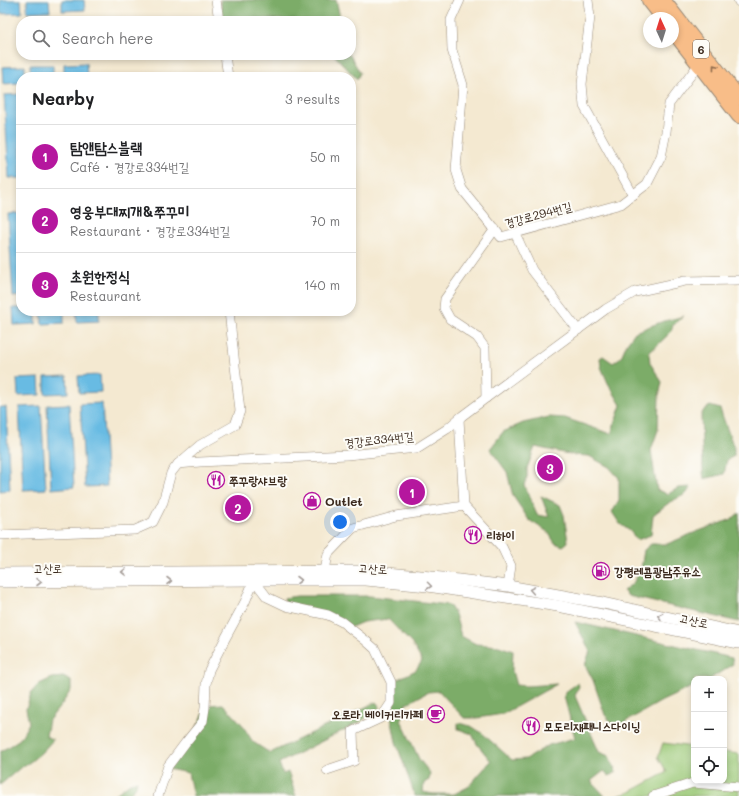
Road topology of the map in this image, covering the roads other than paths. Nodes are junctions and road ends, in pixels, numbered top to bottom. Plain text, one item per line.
1 (216, 0) edge
2 (460, 0) edge
3 (588, 0) edge
4 (649, 0) edge
5 (663, 0) edge
6 (658, 12) edge
7 (219, 16) edge
8 (679, 39) edge
9 (226, 60) edge
10 (699, 64) junction
11 (227, 72) edge
12 (739, 98) edge
13 (739, 116) edge
14 (633, 195) junction
15 (495, 229) junction
16 (515, 233) junction
17 (739, 280) edge
18 (230, 316) edge
19 (578, 330) junction
20 (486, 398) junction
21 (459, 419) junction
22 (178, 464) junction
23 (464, 506) junction
24 (0, 535) edge
25 (325, 571) junction
26 (0, 573) edge
27 (254, 580) junction
28 (0, 582) edge
29 (508, 586) junction
30 (739, 633) edge
31 (739, 643) edge
32 (327, 770) dead end
33 (739, 787) edge
34 (158, 796) edge
35 (653, 796) edge

1 - 7 street
2 - 15 street, 경강로294번길
3 - 14 street
4 - 6 main road
12 -> 5 main road, 6
8 - 10 main road, 6
9 - 11 street
10 - 13 main road, 6
10 - 14 street, 경강로294번길
14 - 16 street, 경강로294번길
15 - 16 street, 경강로294번길
15 - 20 street
16 - 19 street
17 - 19 street, 경강로334번길
18 - 22 street
19 - 20 street, 경강로334번길
20 - 21 street, 경강로334번길
21 - 22 street, 경강로334번길
21 - 23 street
22 - 24 street
23 - 25 street
23 - 29 street
25 -> 26 street, 고산로
25 - 29 street, 고산로
28 -> 27 street, 고산로
27 -> 31 street, 고산로
27 - 32 street
27 - 34 street
30 -> 29 street, 고산로
33 - 35 street

